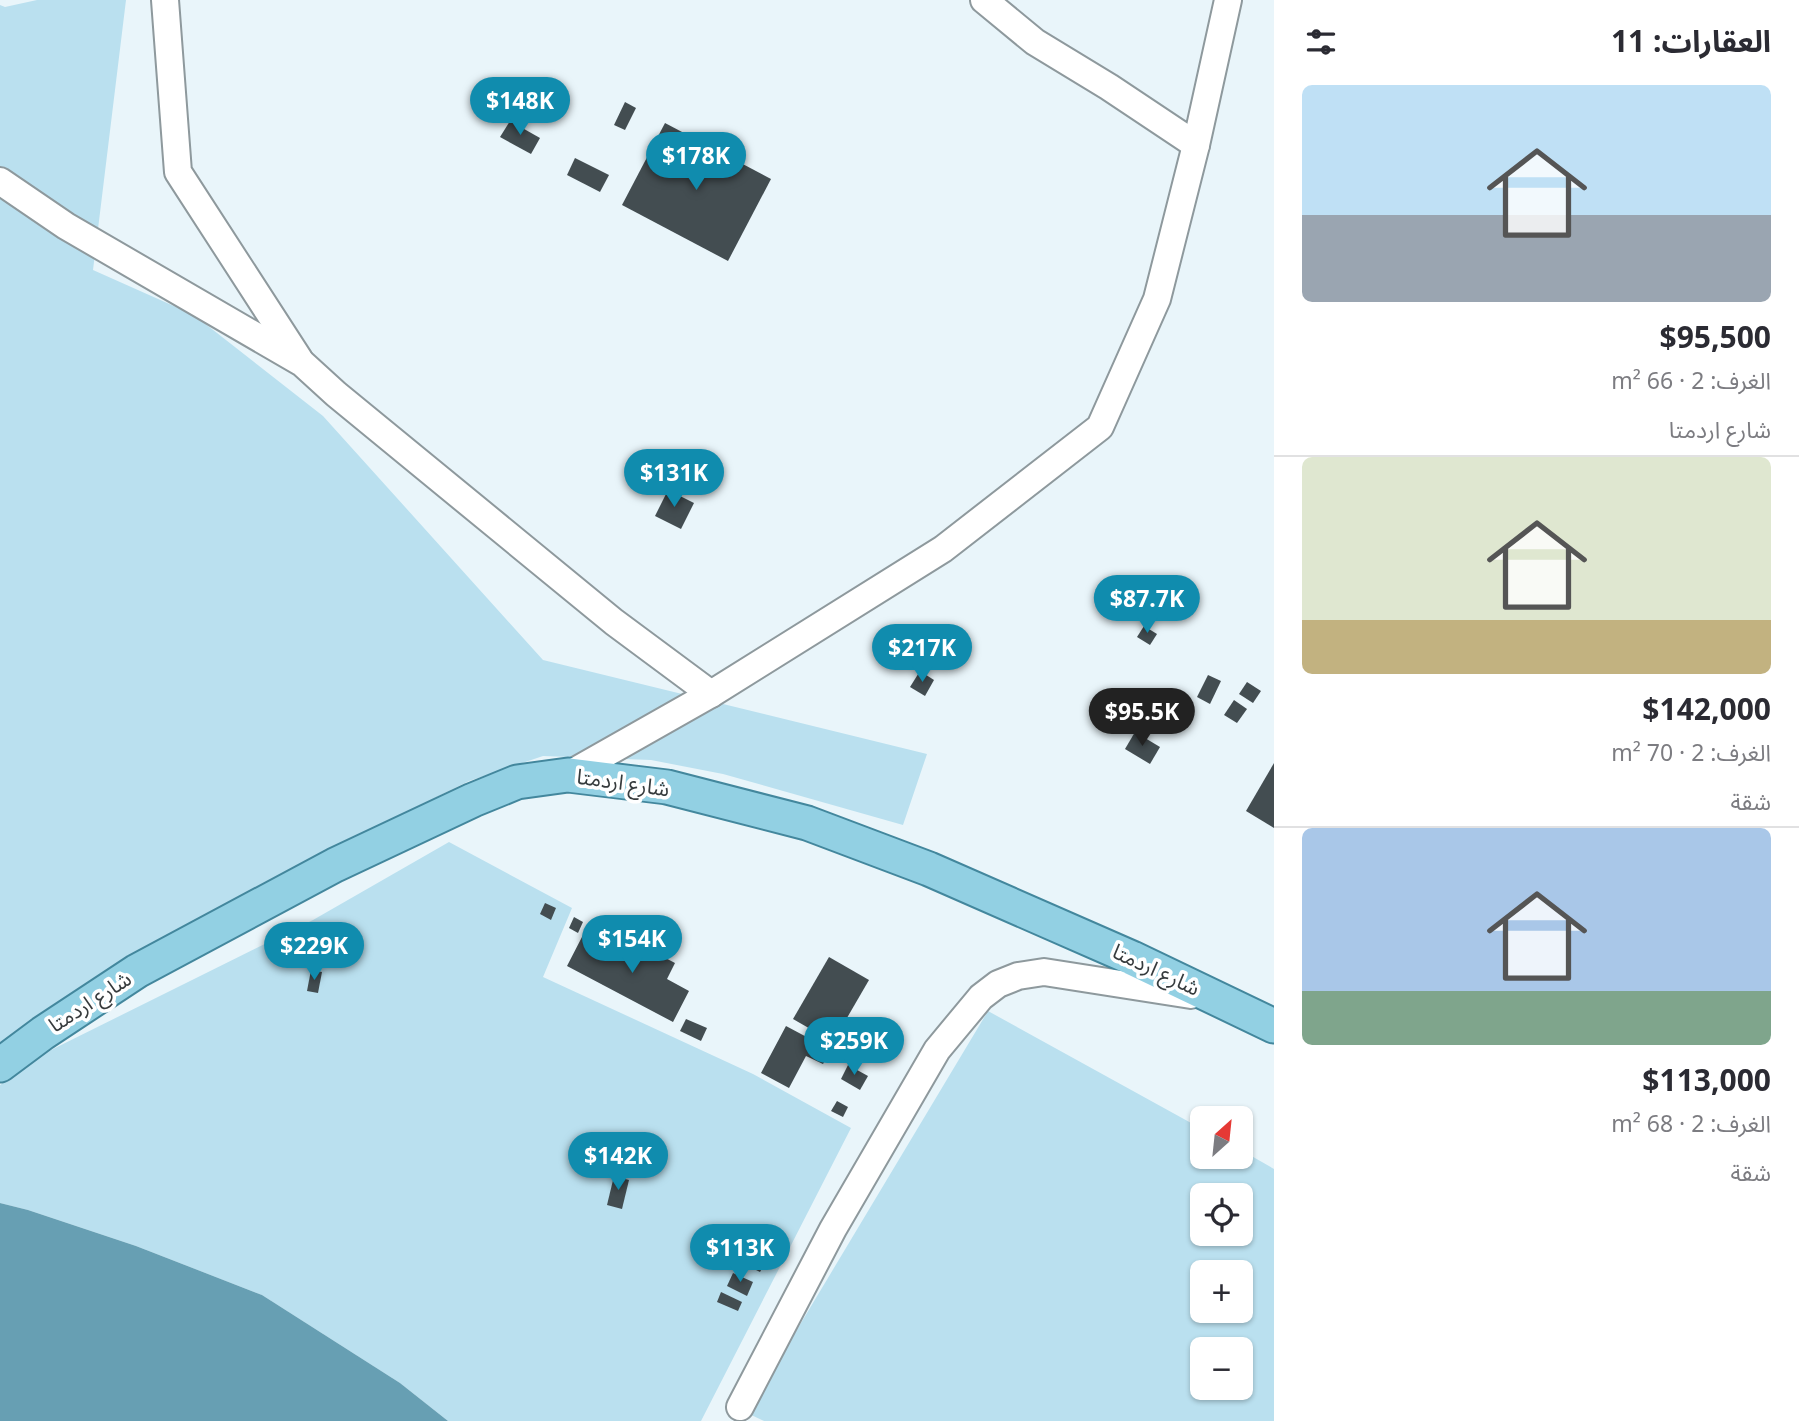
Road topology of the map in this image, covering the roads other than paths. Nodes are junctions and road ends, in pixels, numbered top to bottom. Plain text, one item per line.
1 (165, 0) edge
2 (984, 0) edge
3 (1228, 0) edge
4 (1196, 145) junction
5 (0, 181) edge
6 (302, 363) junction
7 (711, 694) junction
8 (568, 775) junction
9 (1219, 999) junction
10 (1274, 1026) edge
11 (0, 1065) edge
12 (740, 1407) dead end

1 - 6 street
2 - 4 street
3 - 4 street
4 - 7 street
5 - 6 street
6 - 7 street
7 - 8 street
8 - 9 main road, شارع اردمتا
8 - 11 main road, شارع اردمتا
9 - 10 main road, شارع اردمتا
9 - 12 street

